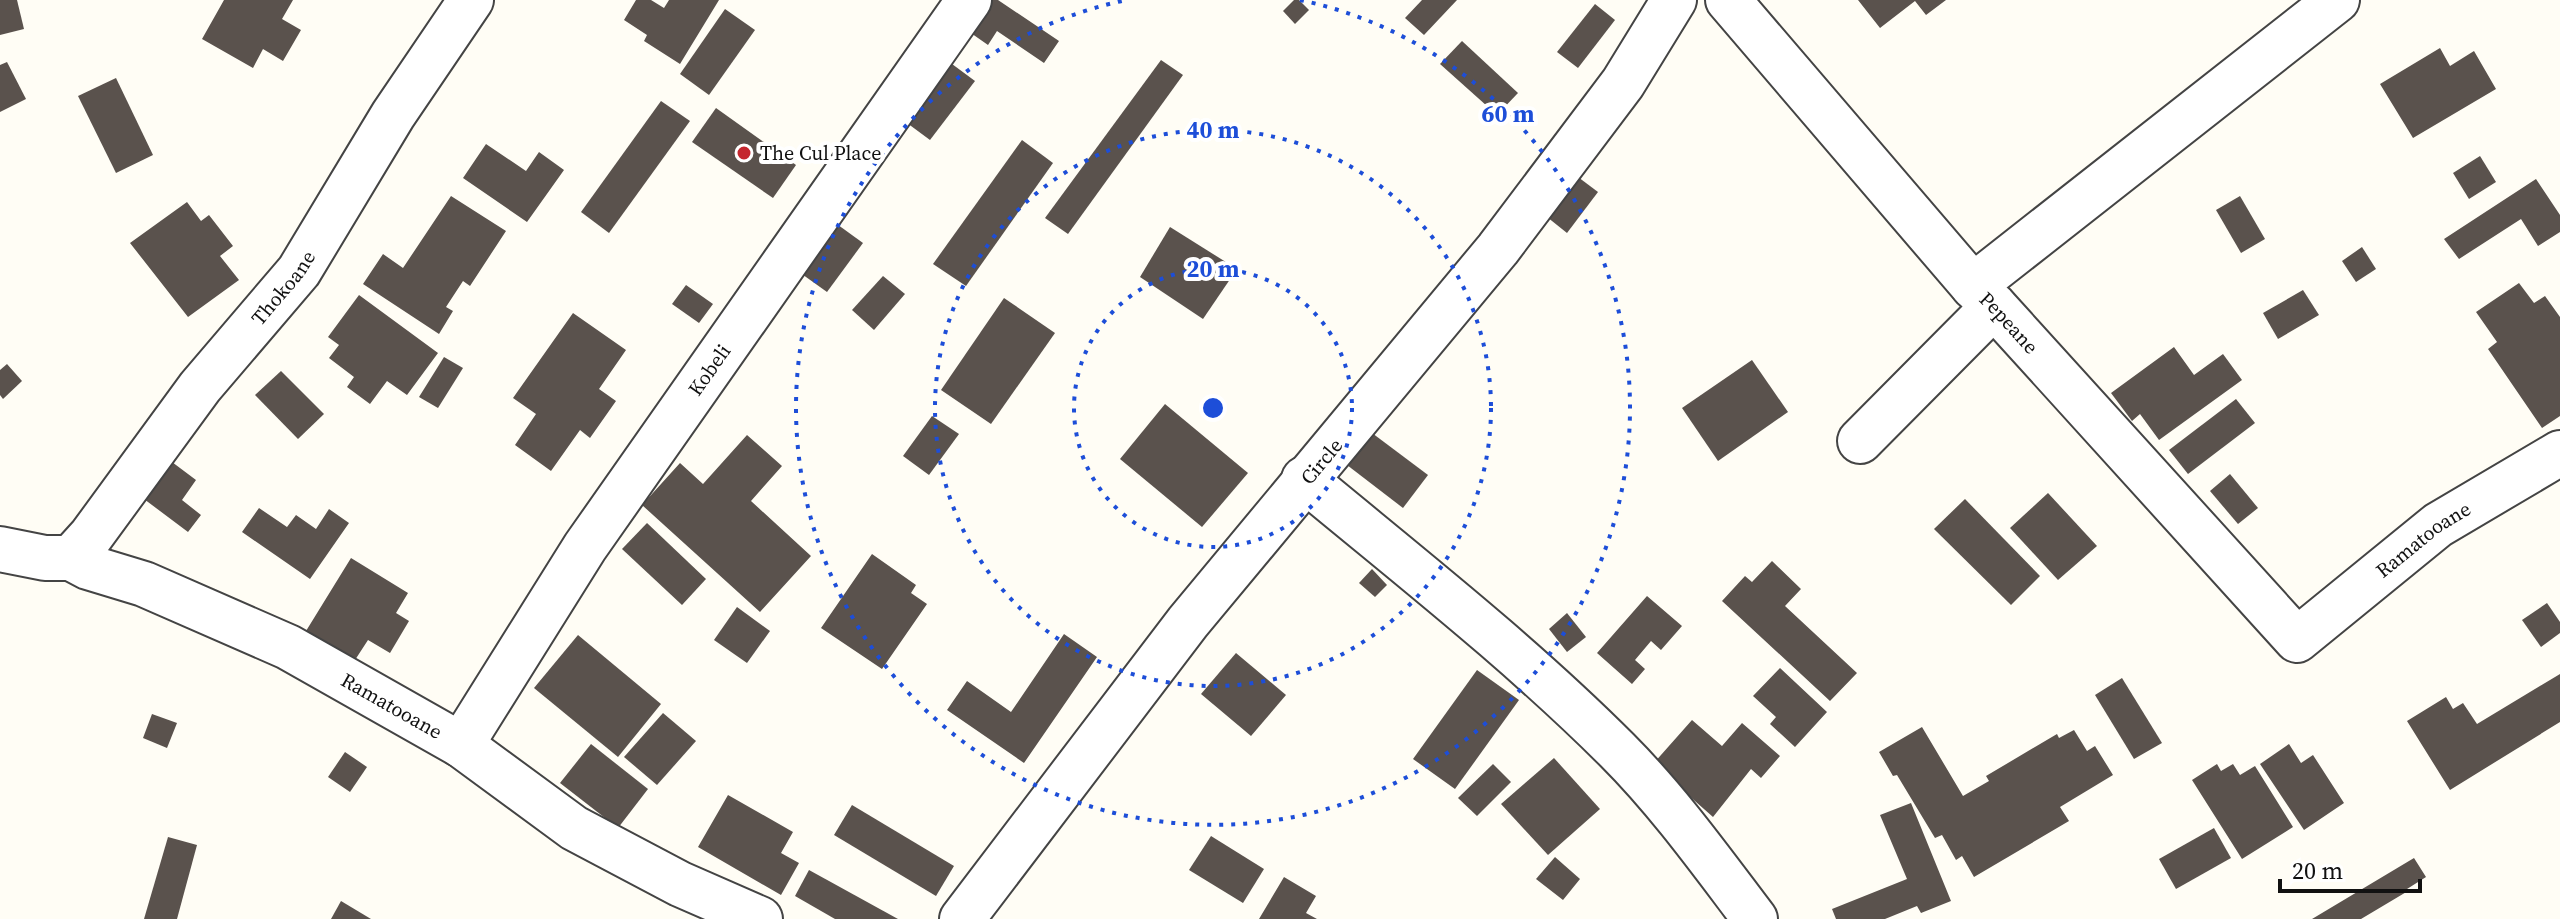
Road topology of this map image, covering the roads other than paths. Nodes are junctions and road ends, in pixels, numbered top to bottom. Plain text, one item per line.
1 (471, 0) edge
2 (969, 0) edge
3 (1674, 0) edge
4 (1728, 0) edge
5 (2337, 0) edge
6 (1983, 296) junction
7 (1860, 441) dead end
8 (2560, 453) edge
9 (1304, 479) junction
10 (0, 549) edge
11 (71, 558) junction
12 (2297, 640) joint
13 (461, 745) junction
14 (760, 919) edge
15 (962, 919) edge
16 (1755, 919) edge

1 - 11 street, Thokoane
2 - 13 street, Kobeli
3 - 9 street, Circle
4 - 6 street, Pepeane
5 - 6 street
6 - 7 street
6 - 12 street, Pepeane
8 - 12 street, Ramatooane
9 - 15 street, Circle
9 - 16 street
10 - 11 street, Ramatooane
11 - 13 street, Ramatooane
13 - 14 street, Ramatooane

